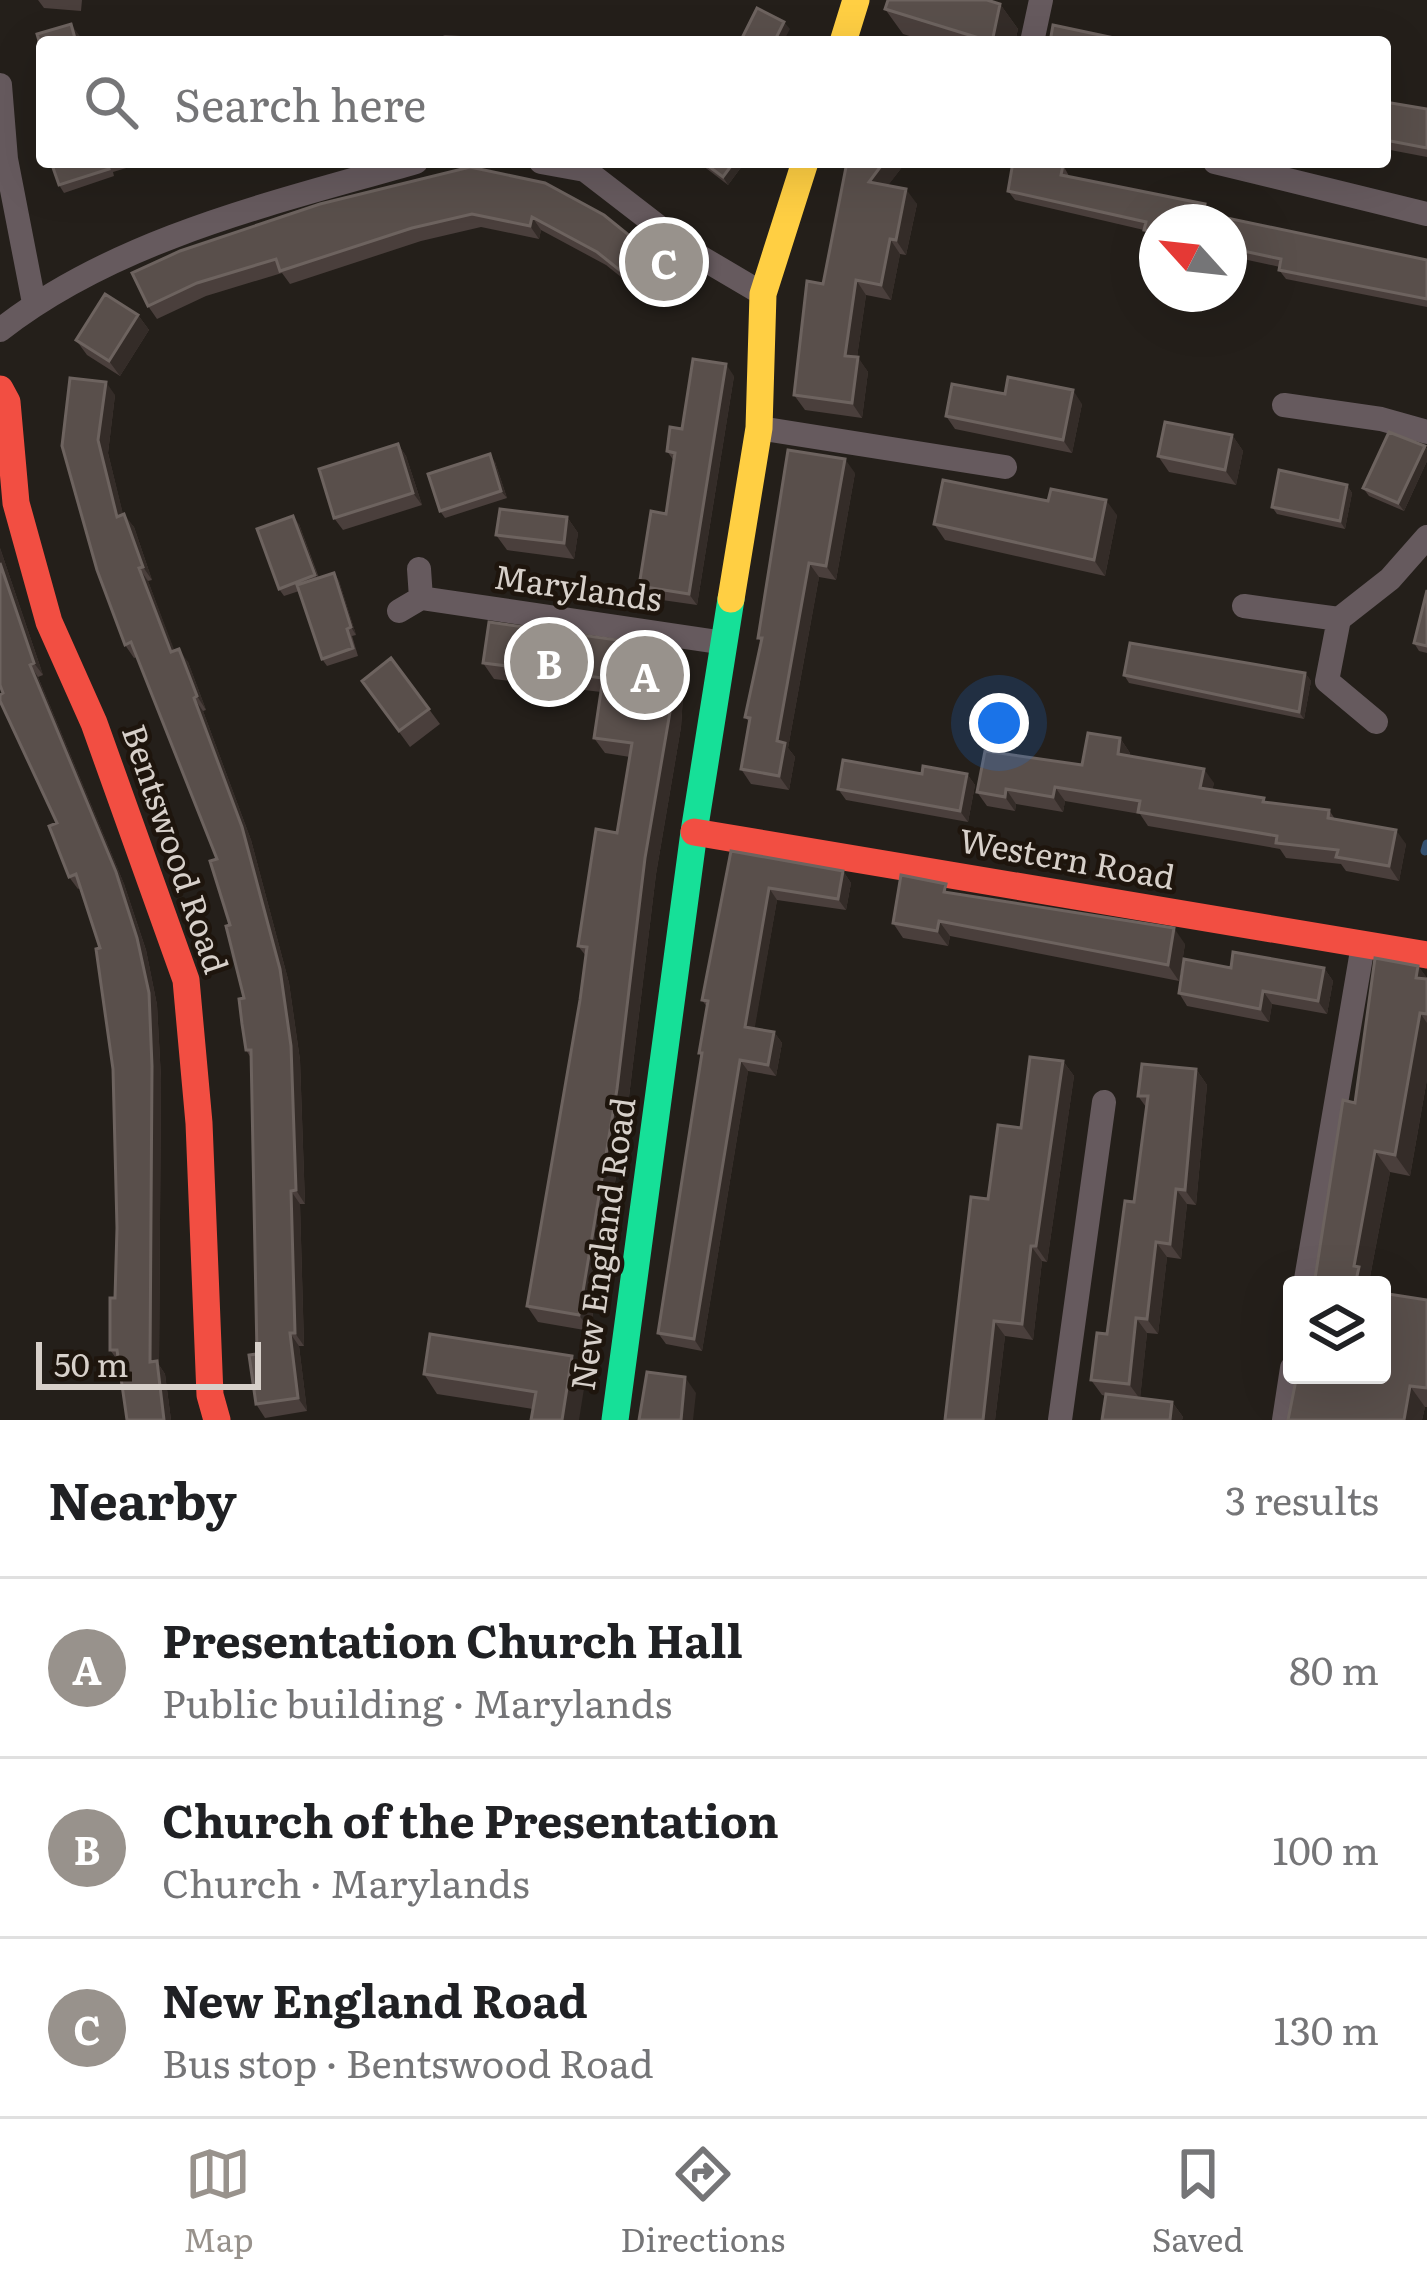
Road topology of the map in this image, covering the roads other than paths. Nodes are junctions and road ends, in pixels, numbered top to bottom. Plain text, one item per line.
1 (856, 0) edge
2 (1041, 0) edge
3 (845, 36) edge
4 (1033, 36) edge
5 (0, 85) edge
6 (395, 168) edge
7 (573, 168) edge
8 (803, 168) edge
9 (1239, 168) edge
10 (1427, 214) edge
11 (763, 294) junction
12 (34, 304) junction
13 (0, 330) edge
14 (0, 388) edge
15 (1283, 405) dead end
16 (759, 428) junction
17 (1427, 432) edge
18 (1005, 467) dead end
19 (1427, 537) edge
20 (419, 568) dead end
21 (1244, 606) dead end
22 (1339, 620) junction
23 (724, 643) junction
24 (1376, 722) dead end
25 (694, 832) junction
26 (1363, 945) junction
27 (1427, 955) edge
28 (1104, 1102) dead end
29 (1306, 1276) edge
30 (1290, 1384) edge
31 (1061, 1407) edge
32 (217, 1420) edge
33 (615, 1420) edge
34 (1284, 1420) edge

1 - 3 street
2 - 4 street
5 - 12 street
6 - 12 street
7 - 11 street
8 - 11 street, New England Road
9 - 10 street
11 - 16 street, New England Road
12 - 13 street
14 - 32 street, Bentswood Road
15 - 17 street
16 - 18 street
16 - 23 street, New England Road
19 - 22 street
20 - 23 street, Marylands
21 - 22 street
22 - 24 street
23 - 25 street, New England Road
25 - 26 street, Western Road
25 - 33 street, New England Road
26 - 27 street, Western Road
26 - 29 street
28 - 31 street
30 - 34 street

